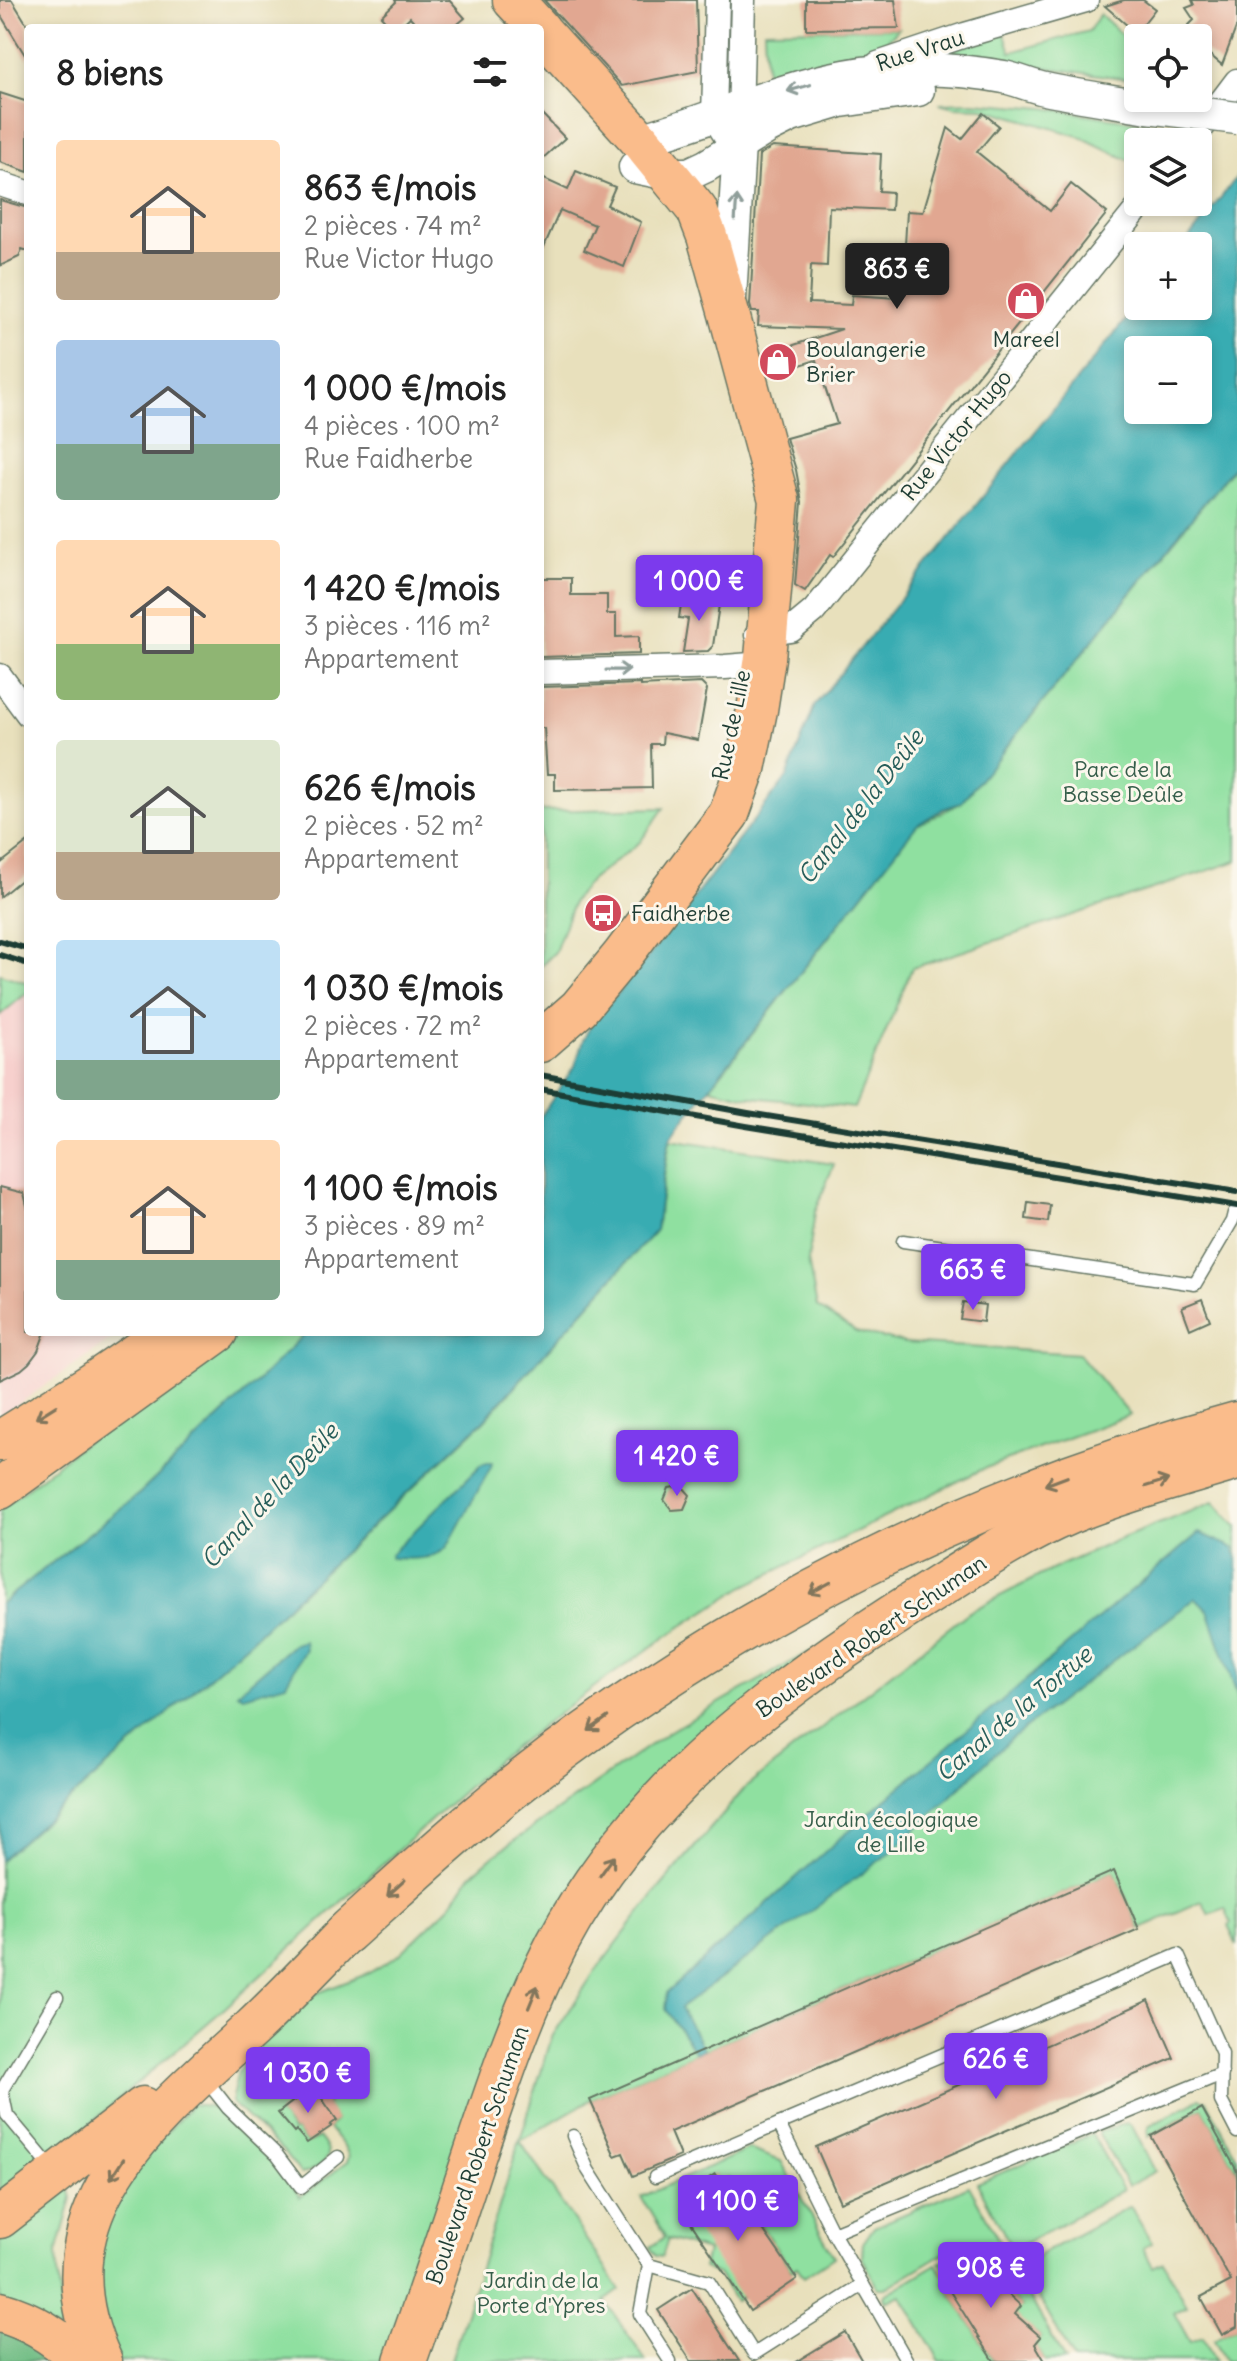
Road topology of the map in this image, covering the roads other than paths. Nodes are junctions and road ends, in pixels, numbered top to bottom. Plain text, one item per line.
1 (488, 0) edge
2 (513, 0) edge
3 (717, 0) edge
4 (743, 0) edge
5 (1086, 0) edge
6 (509, 24) edge
7 (535, 24) edge
8 (544, 35) edge
9 (544, 63) edge
10 (847, 75) junction
11 (1237, 81) edge
12 (1041, 89) junction
13 (727, 112) junction
14 (1237, 118) edge
15 (1202, 128) edge
16 (739, 145) junction
17 (652, 170) junction
18 (0, 184) edge
19 (24, 192) edge
20 (1132, 216) edge
21 (729, 314) junction
22 (756, 650) junction
23 (544, 672) edge
24 (0, 676) edge
25 (24, 709) edge
26 (544, 1006) edge
27 (544, 1039) edge
28 (1237, 1211) edge
29 (903, 1241) dead end
30 (161, 1336) edge
31 (213, 1336) edge
32 (213, 1336) edge
33 (1237, 1409) edge
34 (1237, 1423) edge
35 (0, 1441) edge
36 (1237, 1459) edge
37 (1101, 1464) junction
38 (0, 1489) edge
39 (0, 1510) edge
40 (346, 1933) junction
41 (57, 1997) dead end
42 (202, 2074) junction
43 (1222, 2074) junction
44 (779, 2124) junction
45 (1237, 2132) edge
46 (573, 2136) dead end
47 (338, 2157) dead end
48 (57, 2175) junction
49 (655, 2177) dead end
50 (0, 2218) edge
51 (833, 2233) junction
52 (649, 2265) junction
53 (435, 2276) junction
54 (863, 2285) junction
55 (0, 2312) edge
56 (756, 2357) edge
57 (81, 2361) edge
58 (102, 2361) edge
59 (405, 2361) edge
60 (416, 2361) edge
61 (670, 2361) edge
62 (907, 2361) edge

1 - 6 main road
2 - 7 main road
3 - 13 street
4 - 13 street
5 - 10 street, Rue Vrau
8 - 17 main road
9 - 17 main road
10 - 12 street
10 -> 13 street
11 - 15 street
12 - 14 street, bridge
12 - 16 street
13 - 16 street
13 - 17 street
16 - 17 street
21 -> 16 street, Rue de Lille
17 - 21 main road, Rue de Lille
17 - 22 main road, Rue de Lille
18 - 19 street
20 - 22 street, Rue Victor Hugo
21 - 22 main road, Rue de Lille
23 -> 22 street, Rue Victor Hugo
22 - 26 main road, Rue de Lille
22 - 27 main road, Rue de Lille
24 - 25 street
28 - 29 lane
30 -> 35 main road
31 - 38 main road
32 - 39 street
33 - 37 highway
34 - 37 highway
53 -> 36 highway, Boulevard Robert Schuman
37 -> 40 highway
40 - 42 main road
40 - 48 main road
41 - 48 lane
42 - 47 lane
42 -> 58 main road
43 - 44 lane
43 - 45 lane
43 - 51 lane
44 - 49 lane
44 - 51 lane
46 - 52 lane
48 - 50 main road
51 - 54 lane
52 - 56 lane
52 - 61 lane
53 - 59 highway, Boulevard Robert Schuman
53 - 60 street
54 - 56 lane
54 - 62 lane
55 - 57 main road

